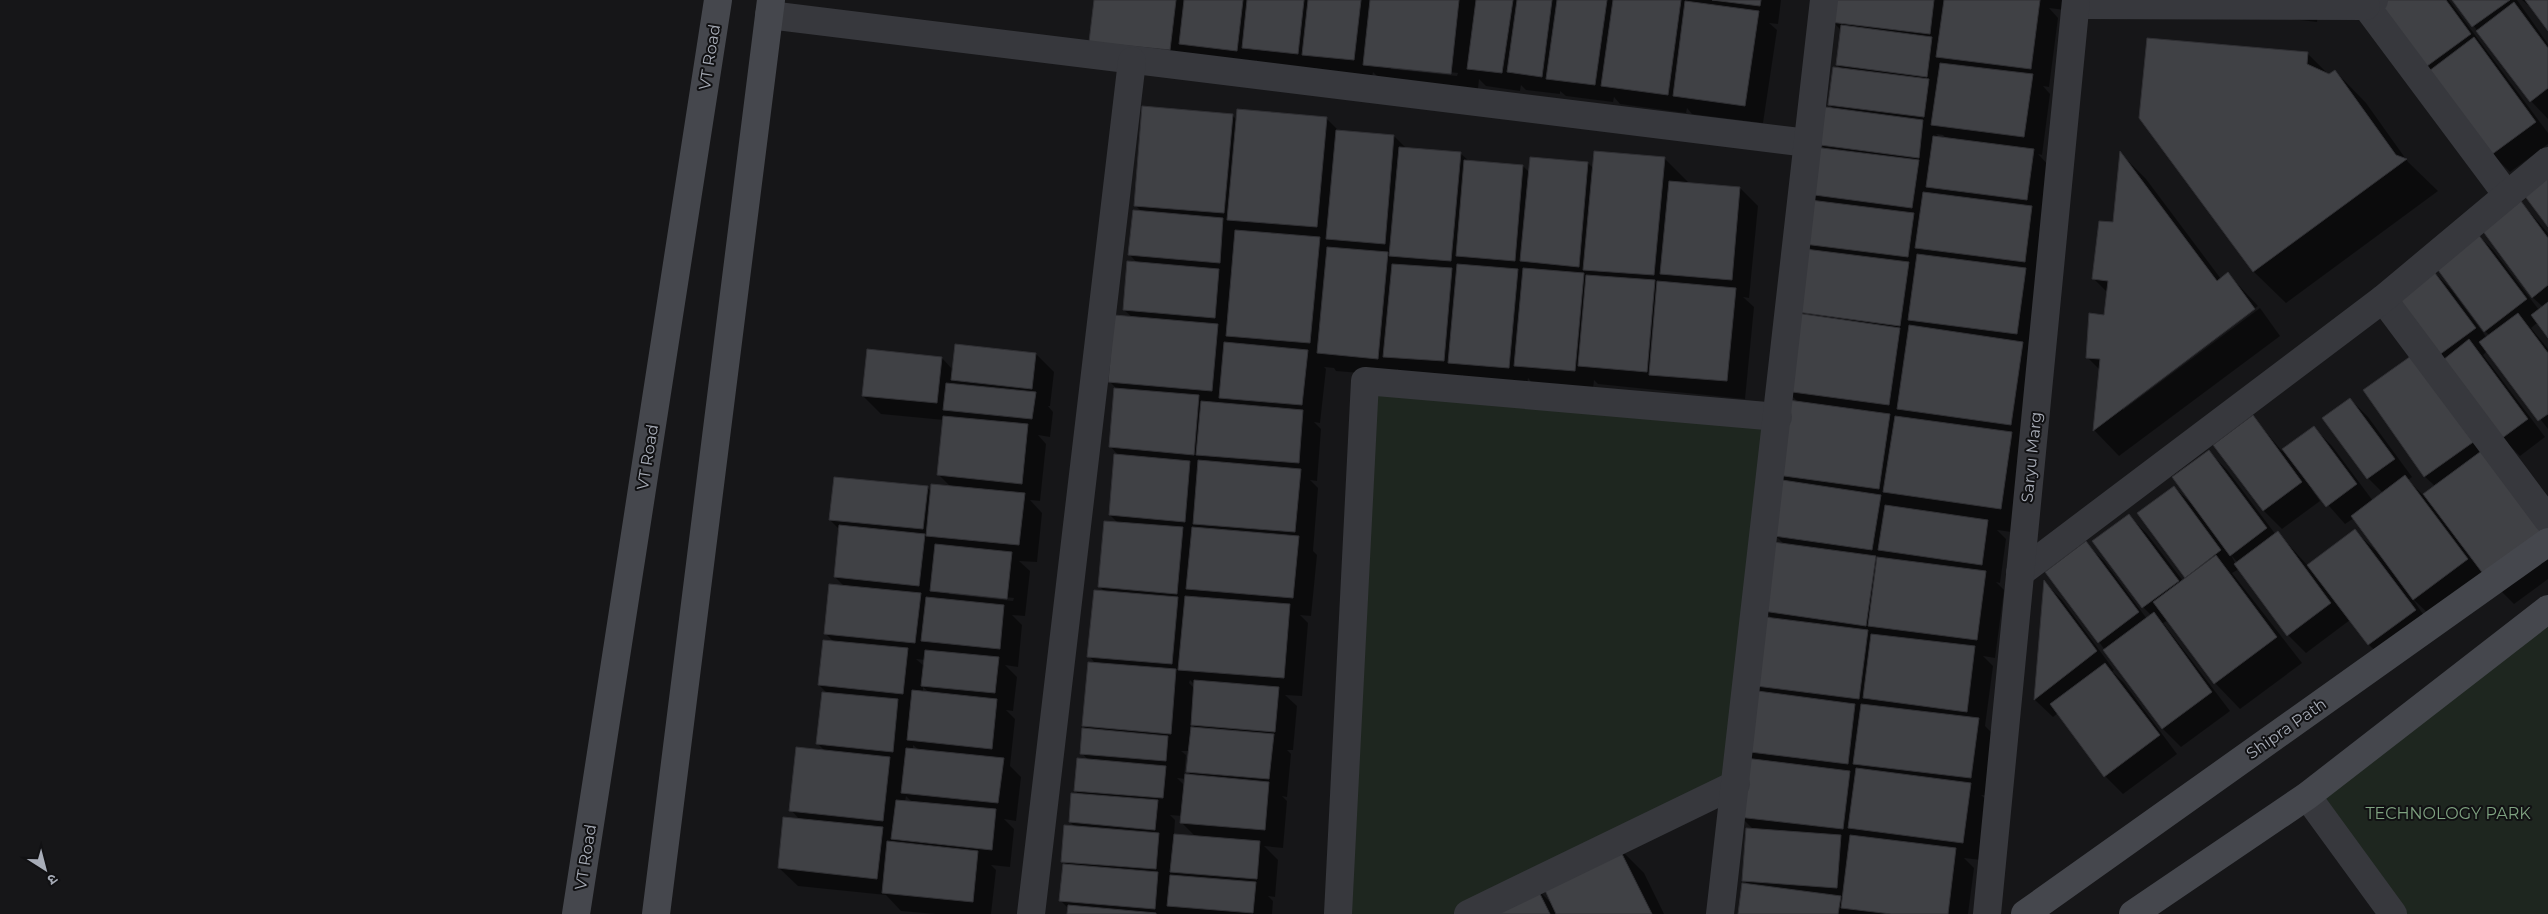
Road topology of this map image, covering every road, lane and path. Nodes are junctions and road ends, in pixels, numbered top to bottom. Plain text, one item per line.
1 (718, 0) edge
2 (1824, 0) edge
3 (2076, 3) edge
4 (2356, 3) edge
5 (770, 7) edge
6 (1132, 61) junction
7 (1808, 143) junction
8 (2548, 161) edge
9 (2507, 195) junction
10 (2383, 299) junction
11 (1778, 417) junction
12 (2548, 520) edge
13 (2548, 542) edge
14 (2020, 573) junction
15 (2548, 609) edge
16 (1736, 784) junction
17 (2307, 796) junction
18 (576, 914) edge
19 (656, 914) edge
20 (1031, 914) edge
21 (1338, 914) edge
22 (1468, 914) edge
23 (1720, 914) edge
24 (1987, 914) edge
25 (2024, 914) edge
26 (2133, 914) edge
27 (2393, 914) edge

1 - 18 street, VT Road
2 - 7 street
3 - 4 street
3 - 14 street, Saryu Marg
4 - 9 street
5 - 6 street
5 - 19 street
6 - 7 street
6 - 20 street
7 - 11 street
8 - 9 street
9 - 10 street
10 - 12 street
10 - 14 street
11 - 16 street
11 - 21 street
13 - 25 street, Shipra Path
14 - 24 street, Saryu Marg
15 - 17 street
16 - 22 street
16 - 23 street
17 - 26 street
17 - 27 street

